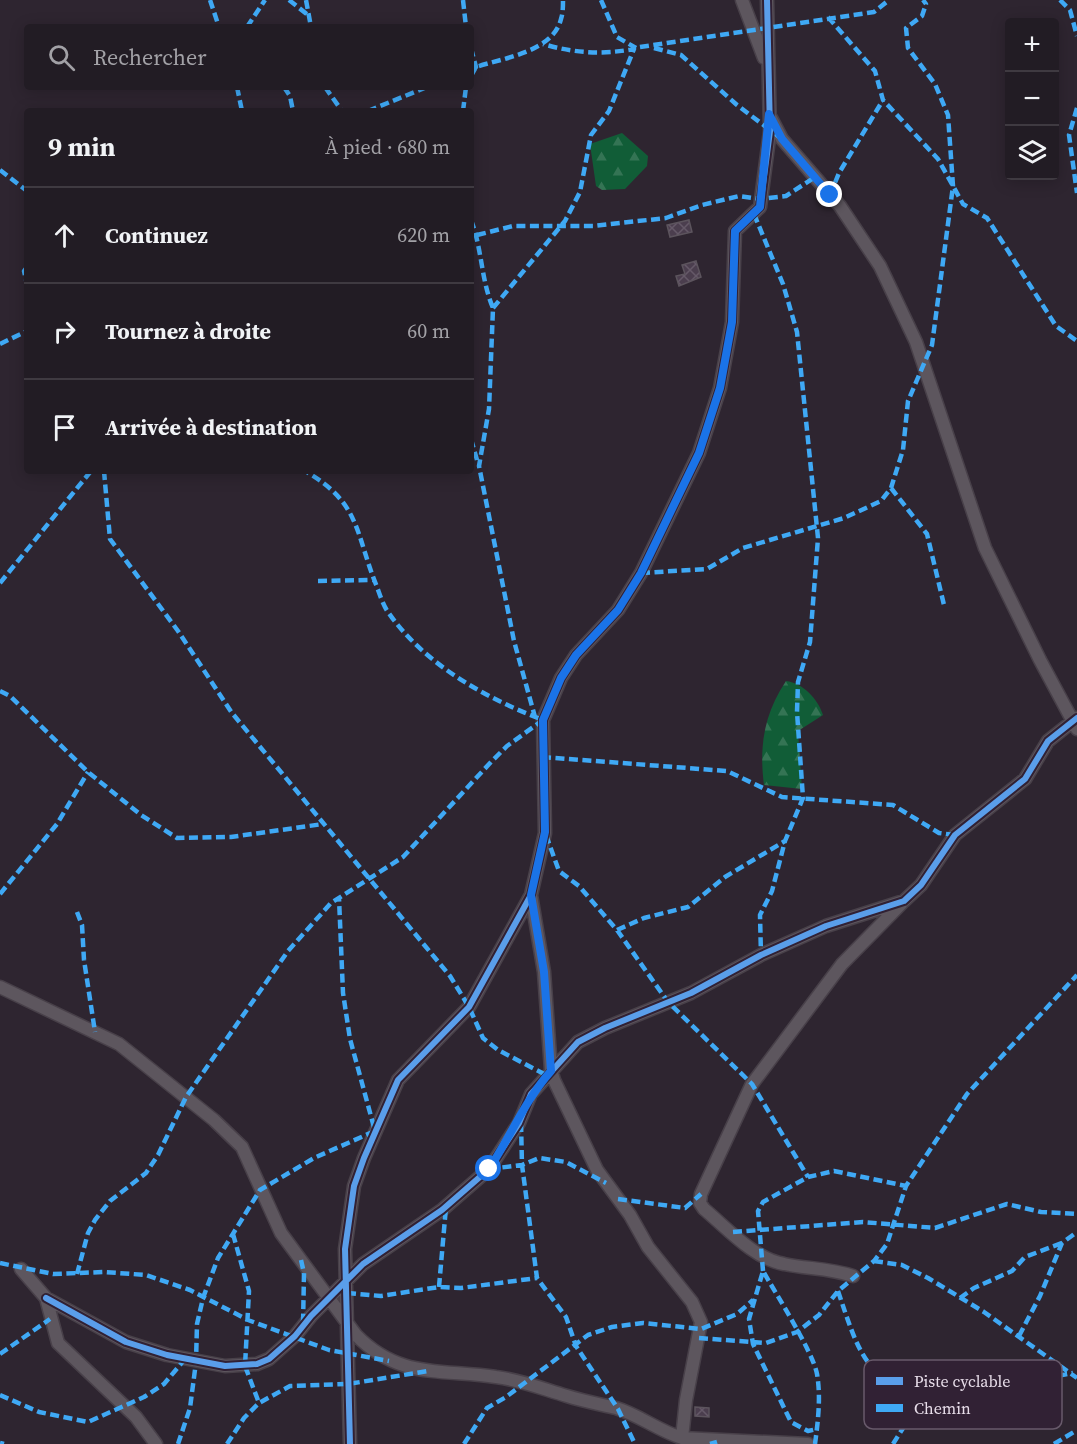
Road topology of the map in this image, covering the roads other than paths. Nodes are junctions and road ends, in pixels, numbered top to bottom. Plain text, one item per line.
1 (742, 0) edge
2 (767, 0) edge
3 (768, 69) junction
4 (769, 114) junction
5 (1076, 722) edge
6 (531, 895) junction
7 (903, 902) junction
8 (0, 987) edge
9 (551, 1071) junction
10 (21, 1269) dead end
11 (853, 1276) dead end
12 (347, 1281) junction
13 (46, 1298) junction
14 (329, 1298) junction
15 (347, 1319) junction
16 (682, 1438) junction
17 (156, 1444) edge
18 (350, 1444) edge
19 (808, 1444) edge

1 - 3 street
2 - 3 street
3 - 4 street
4 - 5 street
4 - 6 street
5 - 7 street
6 - 9 street
6 - 12 street
7 - 9 street
7 - 11 street
8 - 14 street
9 - 12 street
9 - 16 street
10 - 13 street
12 - 14 street
12 - 15 street
13 - 14 street
13 - 17 street
14 - 15 street
15 - 16 street
15 - 18 street
16 - 19 street

